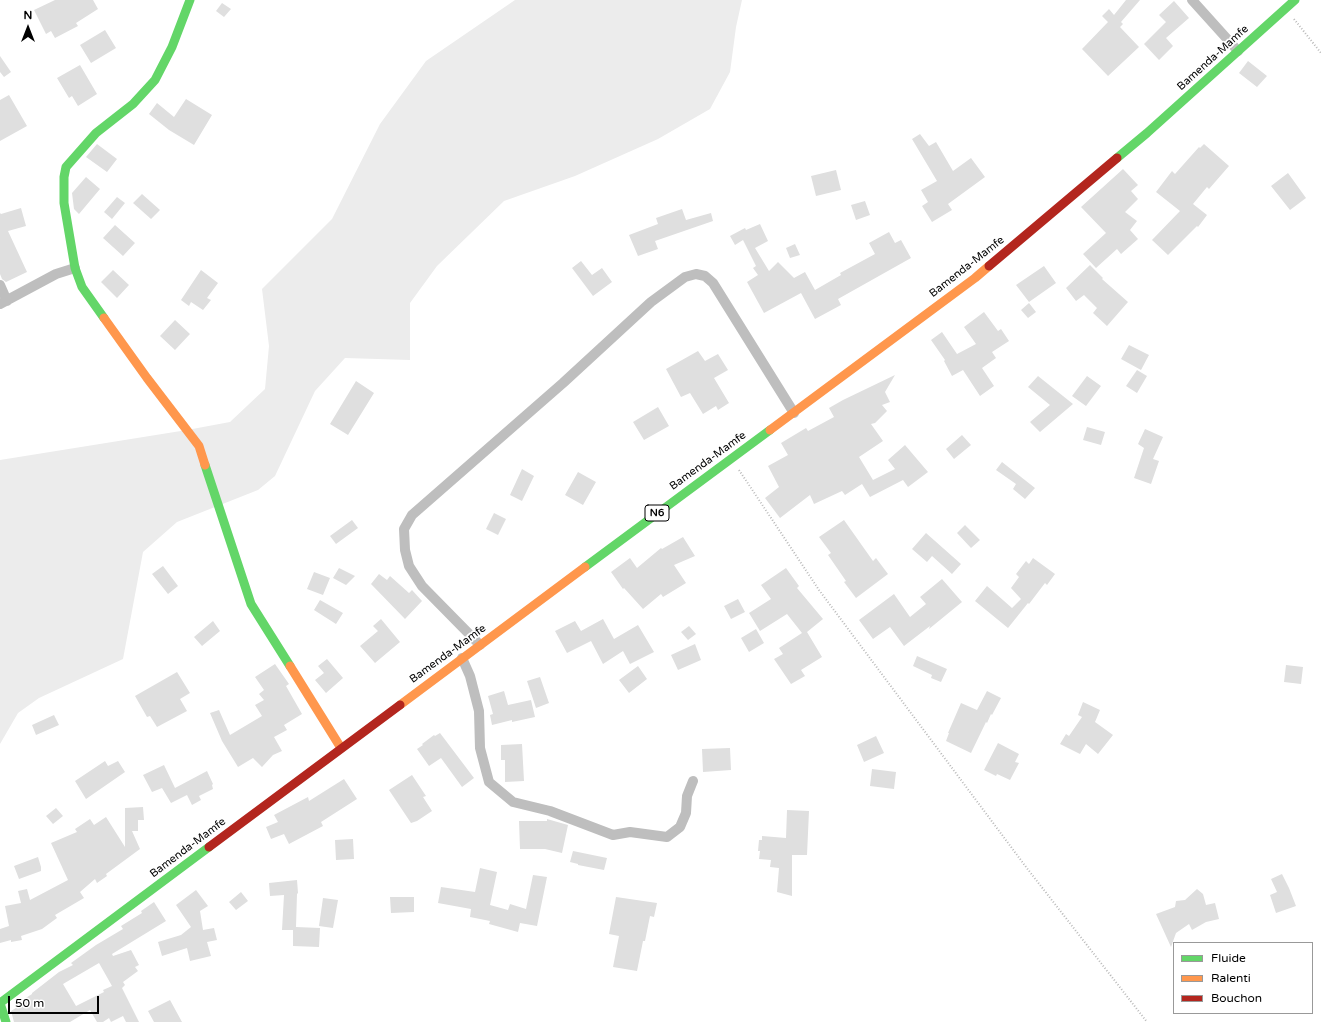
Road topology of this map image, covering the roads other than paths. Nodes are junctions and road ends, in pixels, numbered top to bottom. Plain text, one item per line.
1 (190, 0) edge
2 (1192, 0) edge
3 (1295, 0) edge
4 (1238, 51) junction
5 (75, 268) junction
6 (0, 285) edge
7 (4, 303) edge
8 (794, 413) junction
9 (480, 645) junction
10 (462, 658) junction
11 (341, 748) junction
12 (693, 781) dead end
13 (0, 1003) edge
14 (6, 1022) edge

1 - 5 main road
2 - 4 street
3 - 4 main road, Bamenda-Mamfe / N6
4 - 8 main road, Bamenda-Mamfe / N6
5 - 7 street
5 - 11 main road
6 - 7 street
8 - 9 main road, Bamenda-Mamfe / N6
8 - 9 street
9 - 10 main road, Bamenda-Mamfe / N6
10 - 11 main road, Bamenda-Mamfe / N6
10 - 12 street
11 - 13 main road, Bamenda-Mamfe / N6
13 - 14 main road

